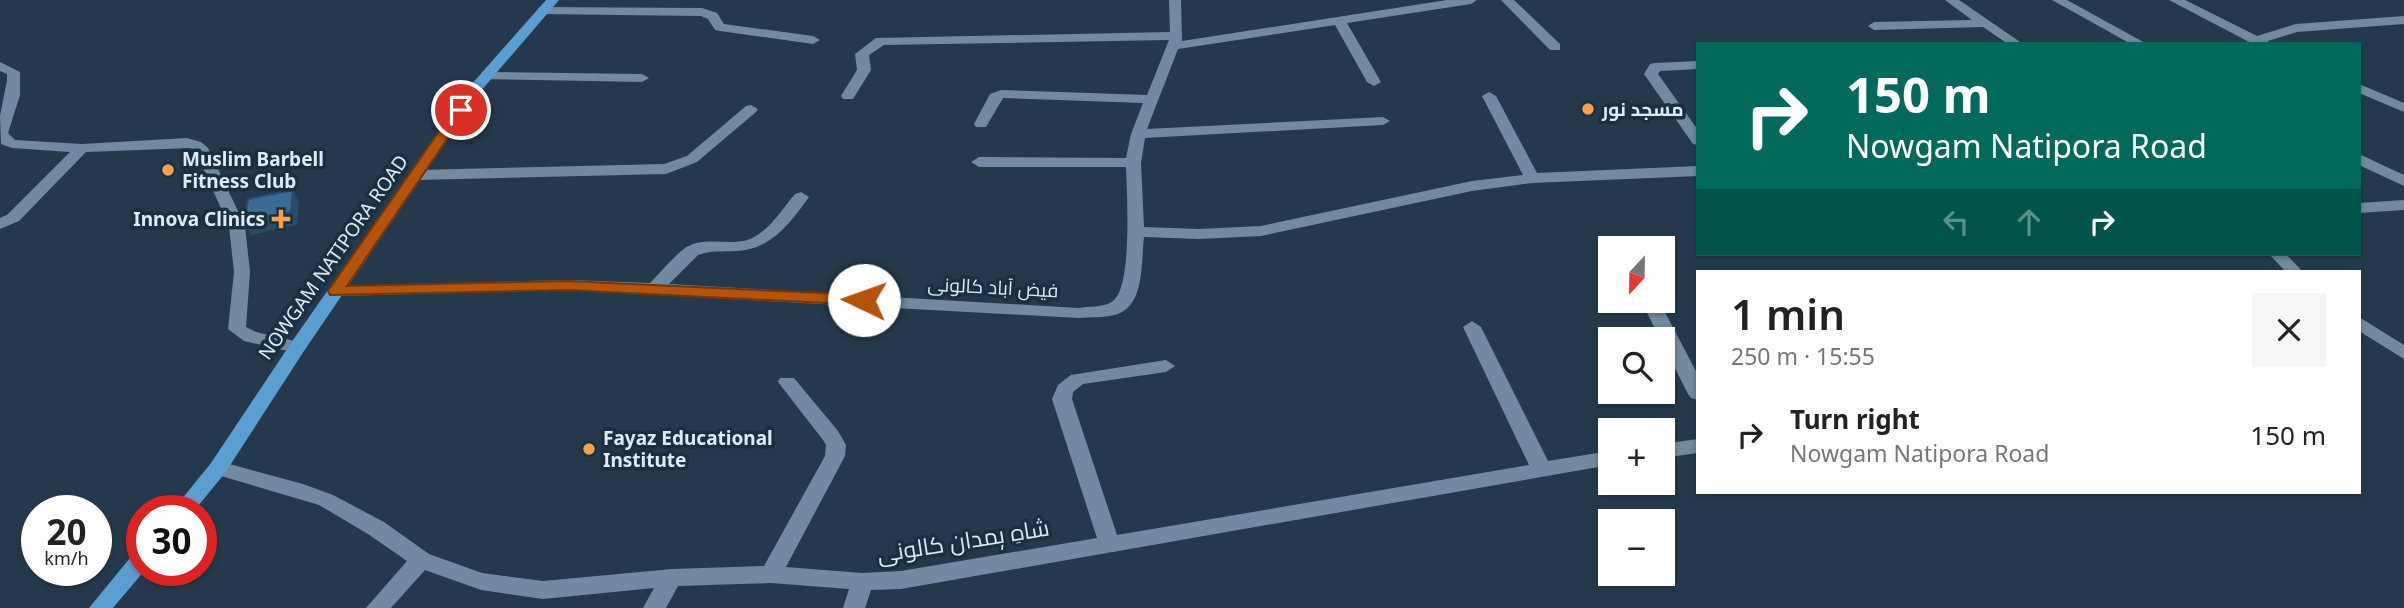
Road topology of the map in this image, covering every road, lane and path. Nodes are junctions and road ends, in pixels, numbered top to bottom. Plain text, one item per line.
1 (1175, 0) edge
2 (1471, 0) edge
3 (1507, 0) edge
4 (1951, 0) edge
5 (2059, 0) edge
6 (2175, 0) edge
7 (548, 5) edge
8 (2404, 20) edge
9 (1339, 21) junction
10 (1985, 23) junction
11 (1874, 26) dead end
12 (813, 40) dead end
13 (1176, 41) junction
14 (2014, 42) edge
15 (2137, 42) edge
16 (2260, 42) edge
17 (1555, 47) dead end
18 (1696, 65) edge
19 (0, 66) edge
20 (486, 76) junction
21 (642, 78) dead end
22 (1374, 82) dead end
23 (2361, 89) edge
24 (848, 96) dead end
25 (1489, 96) dead end
26 (1152, 99) junction
27 (2404, 108) edge
28 (751, 109) dead end
29 (1383, 121) dead end
30 (981, 124) dead end
31 (0, 133) edge
32 (1138, 134) junction
33 (1696, 138) edge
34 (82, 148) junction
35 (2361, 160) edge
36 (979, 162) dead end
37 (1133, 163) junction
38 (1696, 171) edge
39 (418, 175) junction
40 (1532, 178) junction
41 (2404, 181) edge
42 (801, 197) dead end
43 (2361, 208) edge
44 (2399, 209) edge
45 (0, 224) edge
46 (1136, 232) junction
47 (2279, 256) edge
48 (2293, 270) edge
49 (655, 288) junction
50 (336, 291) junction
51 (1656, 313) edge
52 (2361, 324) edge
53 (1472, 327) dead end
54 (297, 347) junction
55 (2404, 353) edge
56 (1166, 366) dead end
57 (787, 382) dead end
58 (1696, 390) edge
59 (1696, 446) edge
60 (1675, 449) edge
61 (1598, 460) edge
62 (218, 468) junction
63 (1541, 468) junction
64 (195, 495) edge
65 (1109, 543) junction
66 (421, 560) junction
67 (771, 574) junction
68 (126, 578) edge
69 (672, 578) junction
70 (862, 582) junction
71 (100, 608) edge
72 (377, 608) edge
73 (654, 608) edge
74 (854, 608) edge

1 - 13 street, فیض آباد کالونی
2 - 9 street
3 - 17 street
4 - 10 street
5 - 15 street
6 - 16 street
7 - 12 street
7 - 20 main road, NOWGAM NATIPORA ROAD
8 - 16 street
9 - 13 street
9 - 22 street
10 - 11 street
10 - 14 street
13 - 24 street
13 - 26 street, فیض آباد کالونی
18 - 33 street
19 - 31 street
20 - 21 street
20 - 39 main road, NOWGAM NATIPORA ROAD
23 - 27 street
25 - 40 street
26 - 30 street
26 - 32 street, فیض آباد کالونی
28 - 39 street
29 - 32 street
31 - 34 street
32 - 37 street, فیض آباد کالونی
34 - 45 street
34 - 54 street
35 - 41 street
36 - 37 street
37 - 46 street, فیض آباد کالونی
38 - 40 street
39 - 50 main road, NOWGAM NATIPORA ROAD
40 - 46 street
42 - 49 street
43 - 44 street
46 - 49 street, فیض آباد کالونی
47 - 48 street
49 - 50 street, فیض آباد کالونی
50 - 54 main road, NOWGAM NATIPORA ROAD
51 - 58 street
52 - 55 street
53 - 63 street
54 - 62 main road, NOWGAM NATIPORA ROAD
56 - 65 street
57 - 67 street
59 - 60 street
61 - 63 street, شاہِ ہمدان کالونی
62 - 64 main road, NOWGAM NATIPORA ROAD
62 - 66 street, شاہِ ہمدان کالونی
63 - 65 street, شاہِ ہمدان کالونی
65 - 70 street, شاہِ ہمدان کالونی
66 - 69 street, شاہِ ہمدان کالونی
66 - 72 street
67 - 69 street, شاہِ ہمدان کالونی
67 - 70 street, شاہِ ہمدان کالونی
68 - 71 main road
69 - 73 street
70 - 74 street

